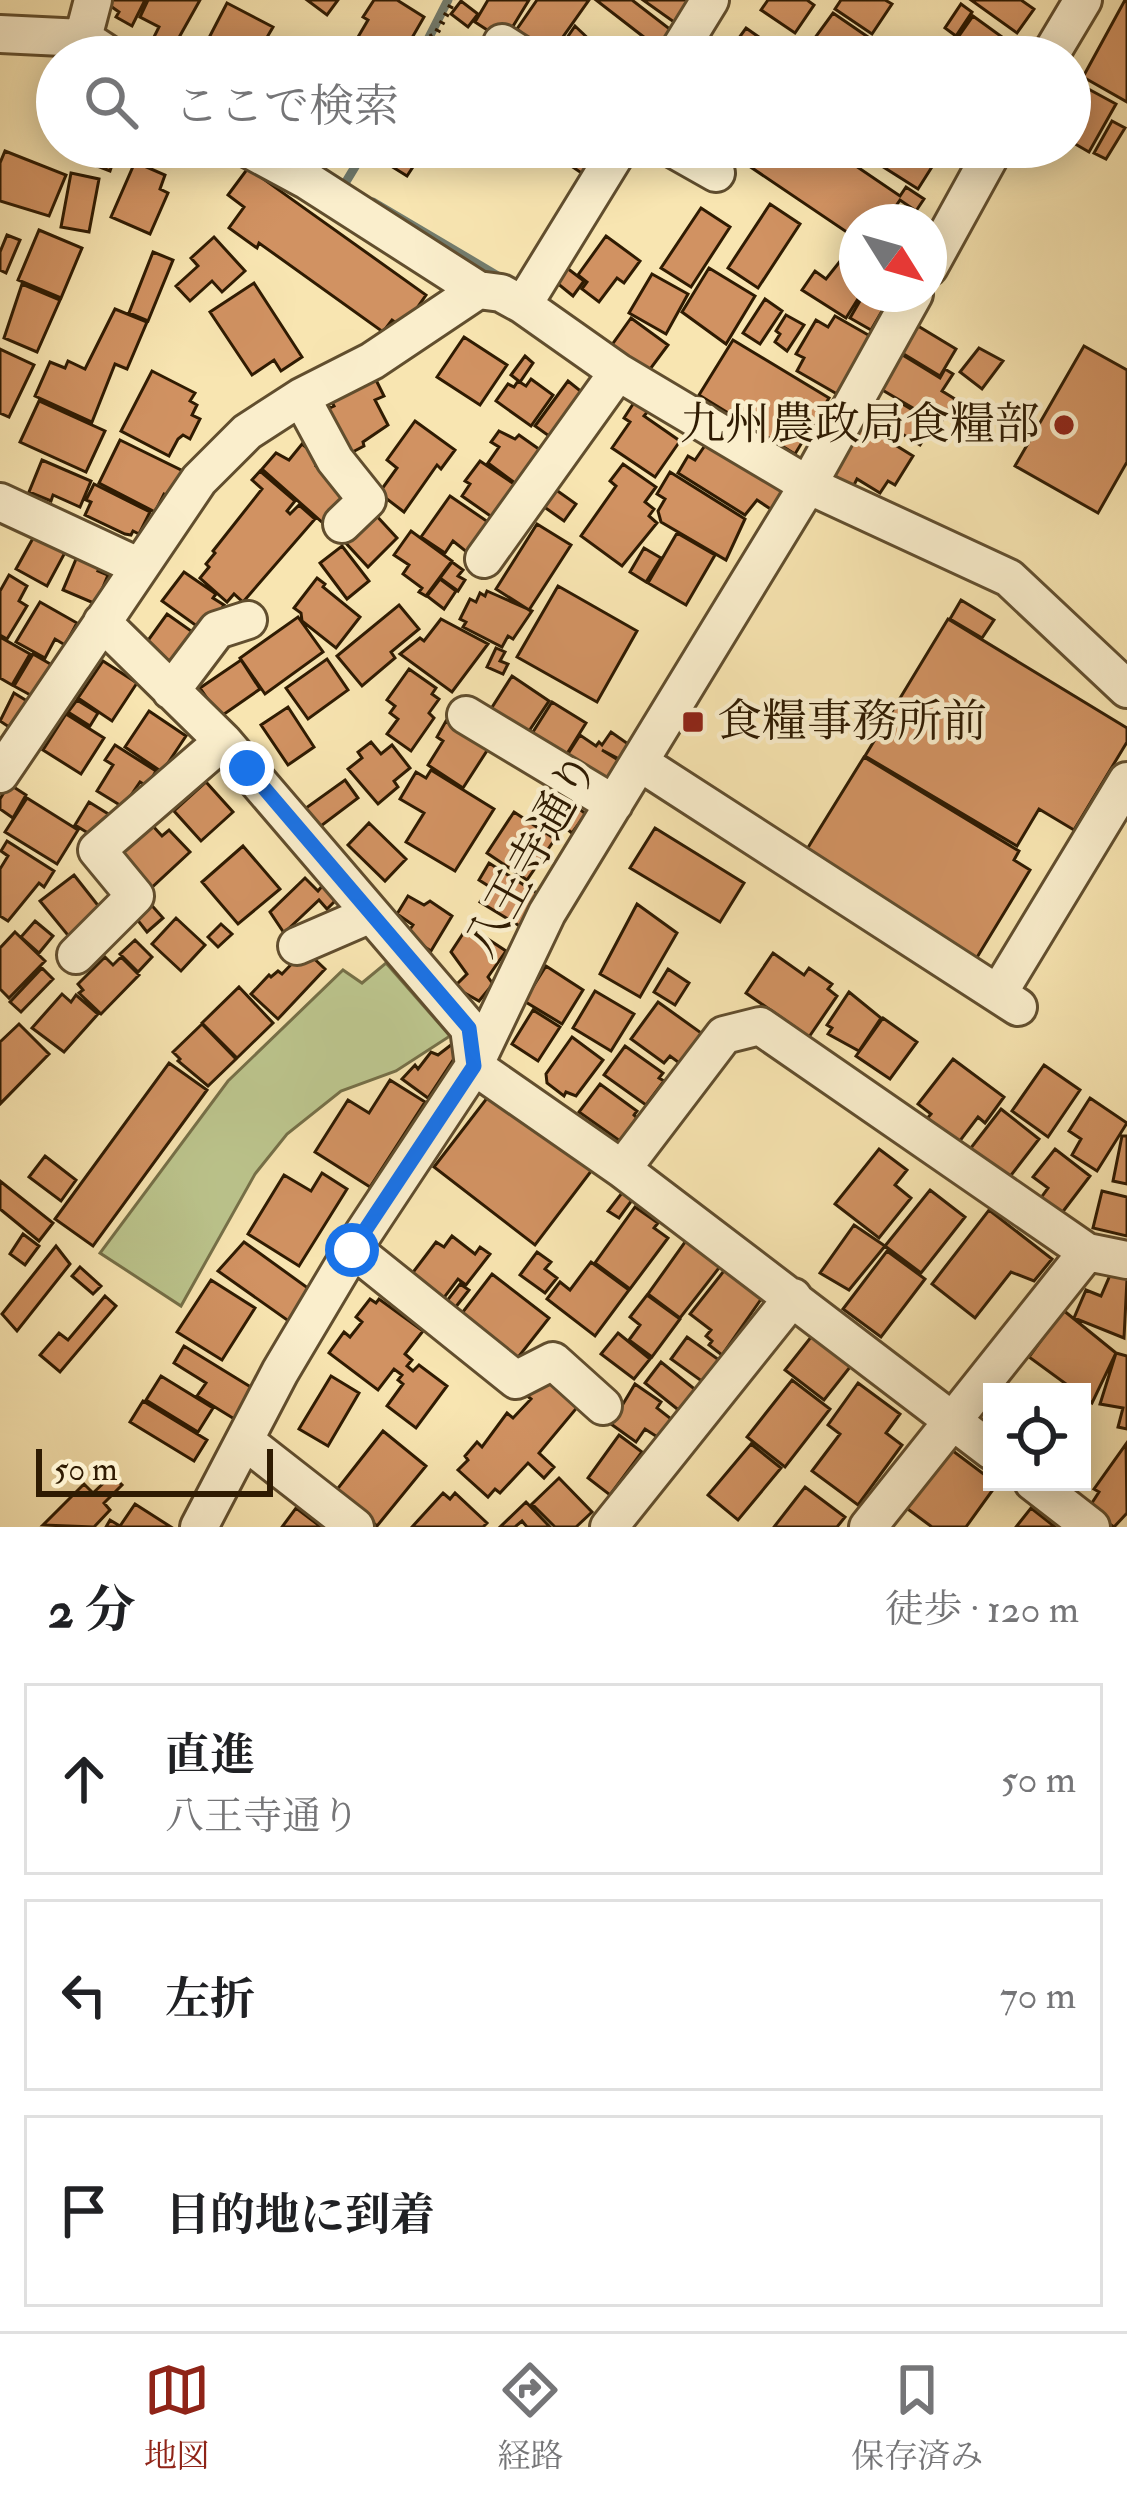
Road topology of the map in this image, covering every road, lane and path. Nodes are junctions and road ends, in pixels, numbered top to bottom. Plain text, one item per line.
1 (93, 0) edge
2 (454, 0) edge
3 (710, 0) edge
4 (1083, 0) edge
5 (0, 34) edge
6 (97, 36) edge
7 (433, 36) edge
8 (688, 36) edge
9 (1062, 36) edge
10 (36, 39) edge
11 (284, 168) edge
12 (607, 168) edge
13 (707, 168) edge
14 (983, 168) edge
15 (716, 173) dead end
16 (947, 234) edge
17 (478, 290) junction
18 (523, 304) junction
19 (904, 312) edge
20 (618, 372) junction
21 (301, 397) junction
22 (808, 485) junction
23 (0, 502) edge
24 (342, 524) dead end
25 (484, 559) dead end
26 (140, 567) junction
27 (248, 620) dead end
28 (102, 622) junction
29 (1127, 689) edge
30 (171, 691) junction
31 (466, 715) dead end
32 (223, 741) junction
33 (639, 762) junction
34 (0, 774) edge
35 (1127, 781) edge
36 (614, 804) junction
37 (371, 914) junction
38 (297, 946) dead end
39 (76, 955) dead end
40 (474, 1066) junction
41 (622, 1168) junction
42 (352, 1250) junction
43 (1087, 1252) junction
44 (1127, 1259) edge
45 (793, 1297) junction
46 (603, 1406) dead end
47 (952, 1420) junction
48 (244, 1441) junction
49 (983, 1444) edge
50 (1045, 1491) edge
51 (199, 1527) edge
52 (355, 1527) edge
53 (609, 1527) edge
54 (868, 1527) edge
55 (1091, 1527) edge

1 - 6 street
2 - 7 path
3 - 8 street
4 - 9 street
5 - 10 street
11 - 17 street
12 - 18 street
13 - 15 street
14 - 16 street
17 - 18 street
17 - 21 street
18 - 20 street
19 - 22 street, 八王寺通り
20 - 22 street
20 - 25 street
21 - 24 street
21 - 26 street
22 - 29 street
22 - 33 street, 八王寺通り
23 - 26 street
26 - 28 street
27 - 30 street
28 - 30 street
28 - 34 street
30 - 32 street
31 - 36 street
32 - 37 street
32 - 39 street
33 - 35 street
33 - 36 street, 八王寺通り
36 - 40 street, 八王寺通り
37 - 38 street
37 - 40 street
40 - 41 street
40 - 42 street, 八王寺通り
41 - 43 street
41 - 45 street
42 - 46 street
42 - 48 street, 八王寺通り
43 - 44 street
43 - 47 street
45 - 47 street
45 - 53 street
47 - 49 street
47 - 54 street
48 - 51 street, 八王寺通り
48 - 52 street
50 - 55 street

